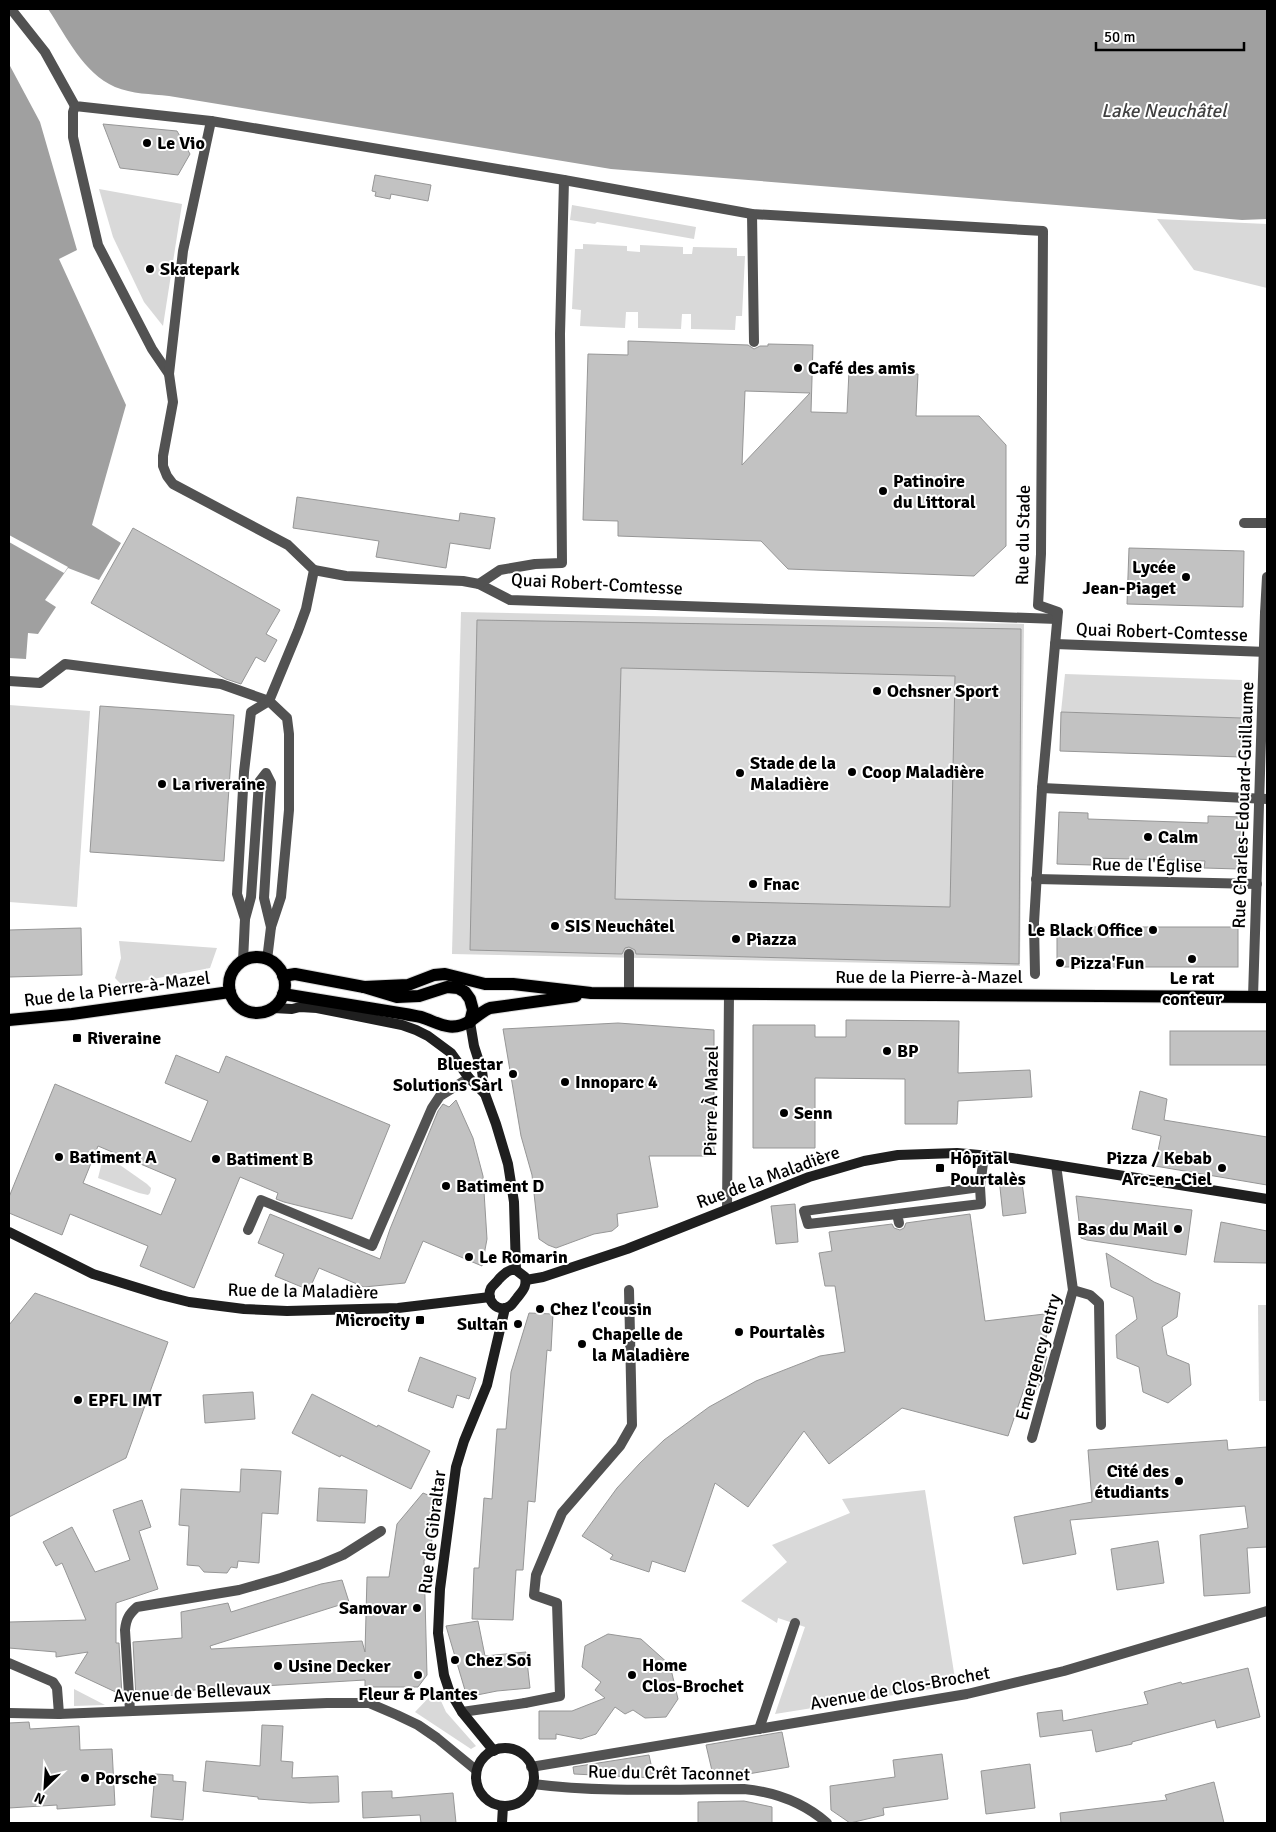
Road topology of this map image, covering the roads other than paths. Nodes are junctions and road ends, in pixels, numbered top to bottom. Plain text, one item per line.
1 (11, 9) edge
2 (75, 106) junction
3 (211, 121) junction
4 (564, 180) junction
5 (752, 214) junction
6 (754, 342) dead end
7 (169, 374) junction
8 (1244, 523) dead end
9 (1267, 523) edge
10 (314, 570) junction
11 (1267, 577) edge
12 (479, 584) junction
13 (1058, 619) junction
14 (1055, 644) junction
15 (1265, 652) edge
16 (9, 681) edge
17 (270, 701) junction
18 (1042, 788) junction
19 (1263, 799) edge
20 (1036, 879) junction
21 (1257, 884) junction
22 (244, 918) junction
23 (271, 927) junction
24 (630, 954) dead end
25 (267, 960) junction
26 (243, 961) junction
27 (1035, 974) dead end
28 (283, 976) junction
29 (364, 987) junction
30 (230, 992) junction
31 (590, 993) junction
32 (630, 993) junction
33 (283, 994) junction
34 (729, 994) junction
35 (1254, 997) junction
36 (1267, 997) edge
37 (272, 1008) junction
38 (383, 1010) junction
39 (334, 1011) junction
40 (9, 1020) edge
41 (470, 1022) junction
42 (469, 1078) junction
43 (485, 1094) junction
44 (984, 1155) junction
45 (1056, 1165) junction
46 (980, 1187) junction
47 (1267, 1199) edge
48 (727, 1208) junction
49 (248, 1230) dead end
50 (9, 1232) edge
51 (516, 1270) junction
52 (526, 1280) junction
53 (629, 1290) dead end
54 (1072, 1290) junction
55 (490, 1297) junction
56 (505, 1308) junction
57 (1101, 1425) dead end
58 (1032, 1438) dead end
59 (381, 1531) dead end
60 (1267, 1611) edge
61 (795, 1623) dead end
62 (9, 1663) edge
63 (130, 1711) junction
64 (462, 1712) junction
65 (9, 1713) edge
66 (59, 1714) junction
67 (759, 1729) junction
68 (494, 1751) junction
69 (531, 1767) junction
70 (476, 1770) junction
71 (533, 1784) junction
72 (503, 1806) junction
73 (502, 1823) edge
74 (827, 1823) edge

1 - 2 street
2 - 3 street
2 - 7 street
3 - 4 street
3 - 7 street
4 - 5 street
4 - 12 street
5 - 6 street
5 - 13 street, Rue du Stade
7 - 10 street
8 - 9 street
10 - 12 street, Quai Robert-Comtesse
10 - 17 street
11 - 15 street, Rue Charles-Edouard-Guillaume
12 - 13 street, Quai Robert-Comtesse
13 - 14 street
14 - 15 street, Quai Robert-Comtesse
14 - 18 street
15 - 19 street, Rue Charles-Edouard-Guillaume
16 - 17 street
17 - 22 street
17 - 23 street
18 - 19 street
18 - 20 street
19 - 21 street, Rue Charles-Edouard-Guillaume
20 - 21 street, Rue de l'Église
20 - 27 street
21 - 35 street, Rue Charles-Edouard-Guillaume
22 - 23 street
22 - 26 street
23 - 25 street
24 - 32 street
25 - 26 main road
25 - 28 main road
26 - 30 main road
28 - 29 main road, Rue de la Pierre-à-Mazel
28 - 33 main road
29 - 31 main road, Rue de la Pierre-à-Mazel
29 - 41 main road, Rue de la Pierre-à-Mazel
30 - 37 main road
30 - 40 main road, Rue de la Pierre-à-Mazel
31 - 32 main road, Rue de la Pierre-à-Mazel
31 - 41 main road, Rue de la Pierre-à-Mazel
32 - 34 main road, Rue de la Pierre-à-Mazel
33 - 37 main road
33 - 38 main road, Rue de la Pierre-à-Mazel
34 - 35 main road, Rue de la Pierre-à-Mazel
34 - 48 street, Pierre À Mazel
35 - 36 main road, Rue de la Pierre-à-Mazel
37 - 39 street
38 - 39 street
38 - 41 main road, Rue de la Pierre-à-Mazel
39 - 42 street
41 - 43 street
42 - 43 street
42 - 49 street
43 - 51 street
44 - 45 street, Rue de la Maladière
44 - 46 street
44 - 48 street, Rue de la Maladière
45 - 47 street, Rue de la Maladière
45 - 54 street, Emergency entry
46 - 46 street
48 - 52 street, Rue de la Maladière
50 - 55 street, Rue de la Maladière
51 - 52 street
51 - 55 street
52 - 56 street
53 - 64 street
54 - 57 street
54 - 58 street, Emergency entry
55 - 56 street
56 - 64 street, Rue de Gibraltar
59 - 63 street
60 - 67 street, Avenue de Clos-Brochet
61 - 67 street
62 - 66 street
63 - 66 street, Avenue de Bellevaux
63 - 70 street, Avenue de Bellevaux
64 - 68 street, Rue de Gibraltar
65 - 66 street, Avenue de Bellevaux
67 - 69 street, Avenue de Clos-Brochet
68 - 69 street
68 - 70 street
69 - 71 street
70 - 72 street
71 - 72 street
71 - 74 street, Rue du Crêt Taconnet
72 - 73 street

